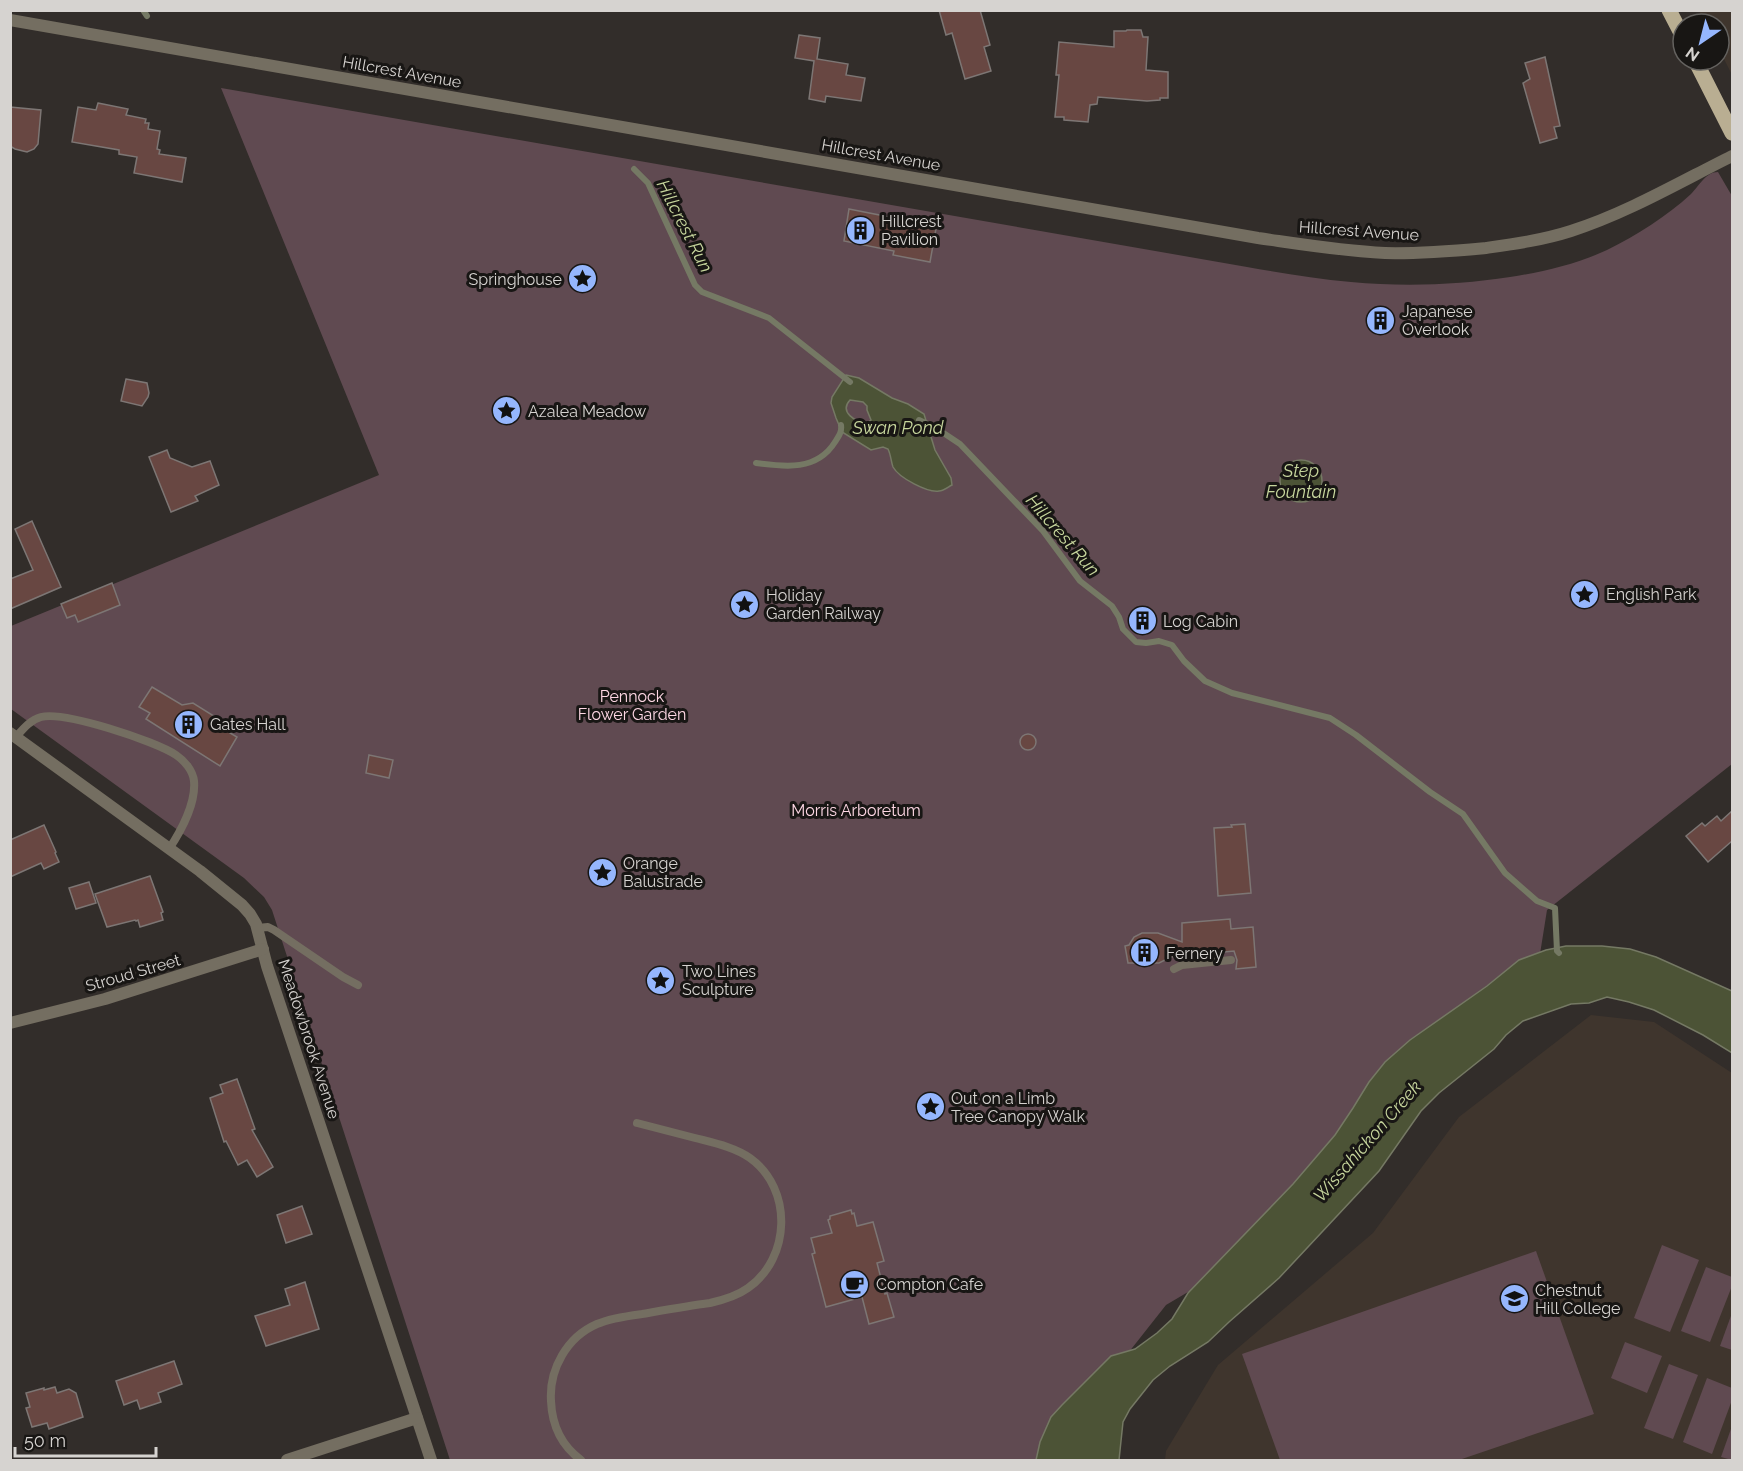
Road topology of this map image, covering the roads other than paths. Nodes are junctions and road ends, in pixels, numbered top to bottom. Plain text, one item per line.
1 (10, 20) edge
2 (1701, 72) edge
3 (1732, 133) edge
4 (1732, 156) edge
5 (13, 735) edge
6 (169, 849) junction
7 (257, 928) junction
8 (263, 949) junction
9 (1231, 960) dead end
10 (1174, 969) dead end
11 (358, 985) dead end
12 (10, 1023) edge
13 (637, 1123) dead end
14 (417, 1418) junction
15 (287, 1461) edge
16 (431, 1461) edge
17 (581, 1461) edge

1 - 4 street, Hillcrest Avenue
2 - 3 main road
5 - 6 street, Meadowbrook Avenue
5 - 6 lane
6 - 7 street, Meadowbrook Avenue
7 - 8 street, Meadowbrook Avenue
7 - 11 lane
8 - 12 street, Stroud Street
8 - 14 street, Meadowbrook Avenue
9 - 10 lane
13 - 17 lane
14 - 15 street
14 - 16 street, Meadowbrook Avenue

